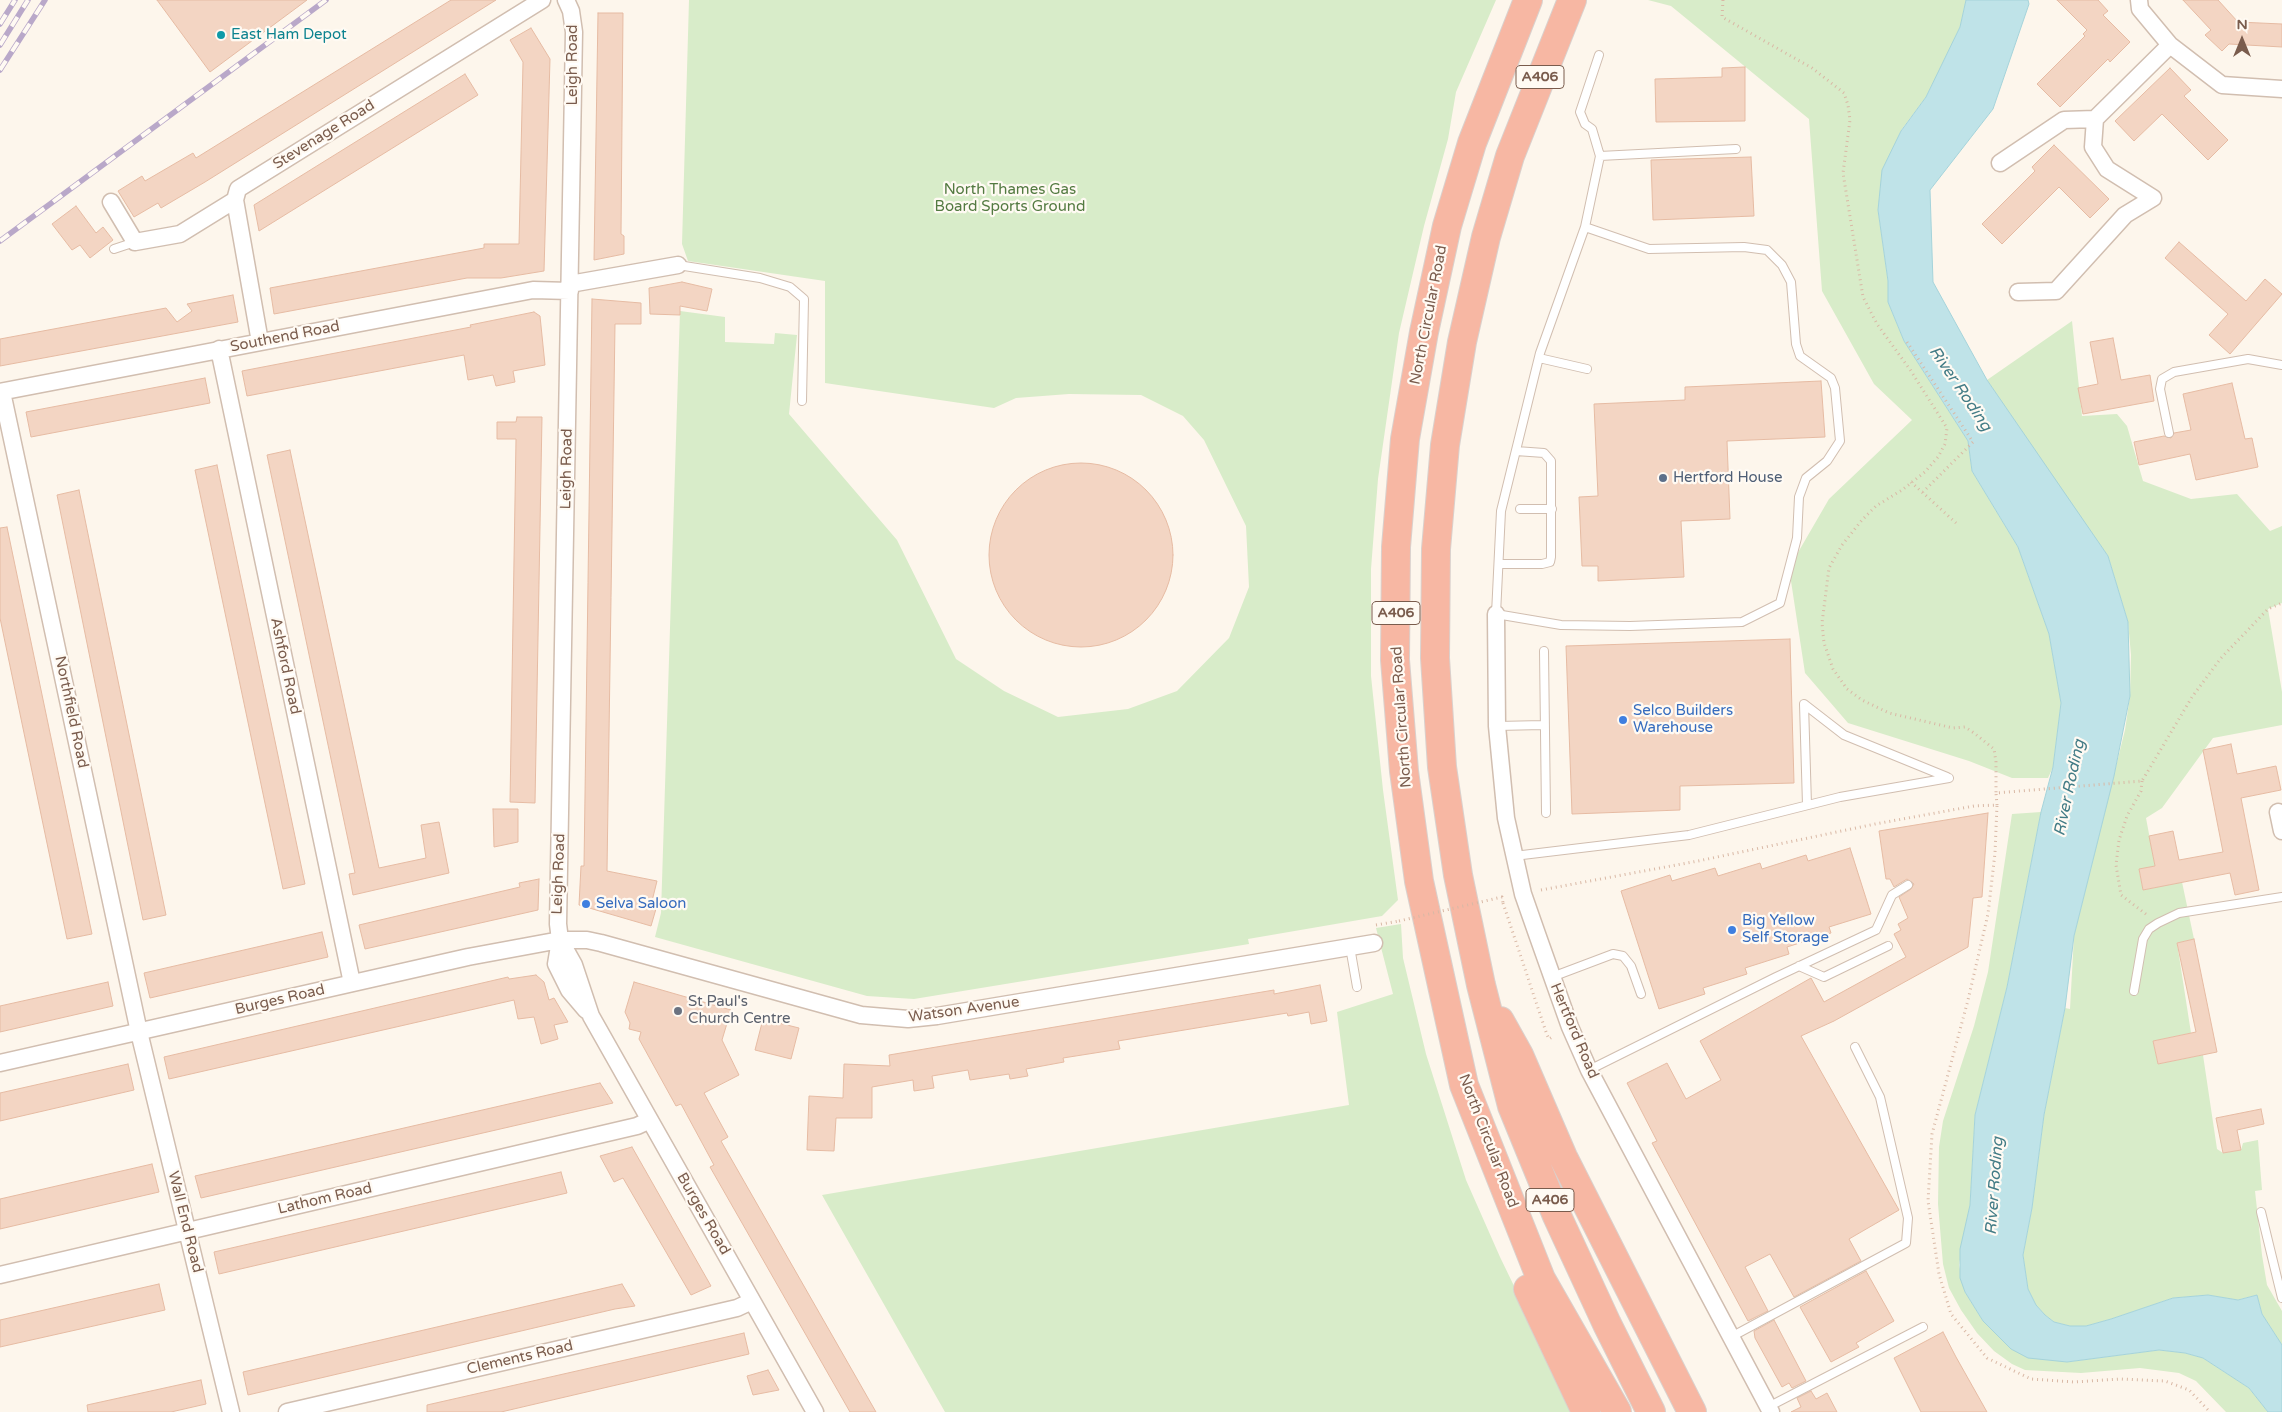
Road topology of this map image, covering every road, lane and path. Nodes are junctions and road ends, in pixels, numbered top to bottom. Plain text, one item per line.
1 (542, 0) edge
2 (566, 0) edge
3 (1528, 0) edge
4 (1572, 0) edge
5 (1723, 0) edge
6 (2139, 0) edge
7 (2170, 45) junction
8 (1599, 55) dead end
9 (2282, 90) edge
10 (2096, 119) junction
11 (1736, 148) dead end
12 (1600, 156) junction
13 (2000, 163) dead end
14 (235, 200) junction
15 (111, 202) dead end
16 (1585, 228) junction
17 (136, 242) junction
18 (114, 249) dead end
19 (678, 265) joint
20 (570, 288) junction
21 (2018, 292) dead end
22 (260, 342) junction
23 (1906, 342) dead end
24 (220, 349) junction
25 (1539, 358) junction
26 (2282, 365) edge
27 (1586, 369) dead end
28 (1, 392) edge
29 (802, 401) dead end
30 (2169, 433) dead end
31 (1516, 451) junction
32 (1911, 482) junction
33 (1923, 492) junction
34 (1520, 509) dead end
35 (1552, 509) junction
36 (1956, 523) dead end
37 (1498, 564) junction
38 (2282, 603) edge
39 (1496, 614) junction
40 (1544, 651) dead end
41 (1543, 725) junction
42 (1497, 726) junction
43 (2142, 781) junction
44 (1996, 794) junction
45 (1997, 804) junction
46 (1807, 805) junction
47 (2278, 812) dead end
48 (1546, 813) dead end
49 (2282, 831) edge
50 (1514, 856) junction
51 (1908, 885) dead end
52 (1523, 894) junction
53 (2282, 896) edge
54 (1399, 921) dead end
55 (2158, 923) junction
56 (560, 940) junction
57 (1374, 943) dead end
58 (1888, 946) dead end
59 (1350, 947) junction
60 (1799, 966) junction
61 (1552, 978) junction
62 (352, 983) junction
63 (1480, 985) junction
64 (1356, 987) dead end
65 (2134, 991) dead end
66 (1641, 994) dead end
67 (139, 1032) junction
68 (1547, 1035) dead end
69 (1855, 1047) dead end
70 (0, 1063) edge
71 (1589, 1070) junction
72 (1464, 1085) junction
73 (650, 1120) junction
74 (2260, 1212) dead end
75 (188, 1231) junction
76 (0, 1274) edge
77 (2282, 1298) edge
78 (752, 1301) junction
79 (1923, 1327) dead end
80 (1732, 1336) junction
81 (1650, 1409) edge
82 (1770, 1410) edge
83 (231, 1412) edge
84 (287, 1412) edge
85 (815, 1412) edge
86 (1586, 1412) edge
87 (1617, 1412) edge
88 (1692, 1412) edge
89 (2210, 1412) edge

1 - 14 street, Stevenage Road
2 - 20 street, Leigh Road
3 - 72 highway, North Circular Road / A406
4 - 63 highway, A406
5 - 32 path
6 - 7 street
7 - 9 street
7 - 10 street
8 - 12 lane
10 - 13 street
10 - 21 street
11 - 12 lane
12 - 16 lane
14 - 17 street
14 - 22 street
15 - 17 street
16 - 25 lane
16 - 39 lane
17 - 18 lane
19 - 20 street, Southend Road
19 - 29 lane
20 - 22 street, Southend Road
20 - 56 street, Leigh Road
22 - 24 street, Southend Road
23 - 33 path
24 - 28 street, Southend Road
24 - 62 street, Ashford Road
25 - 27 lane
25 - 31 lane
26 - 30 lane
28 - 67 street, Northfield Road
31 - 35 lane
31 - 37 lane
32 - 33 path
32 - 44 path
33 - 36 path
34 - 35 lane
35 - 37 lane
37 - 39 lane
38 - 43 path
39 - 42 street, Hertford Road
40 - 41 lane
41 - 42 lane
41 - 48 lane
42 - 50 street, Hertford Road
43 - 44 path
43 - 55 path
44 - 45 path
45 - 52 path
45 - 89 path
46 - 46 lane
46 - 50 lane
47 - 49 street
50 - 52 street, Hertford Road
51 - 60 lane
52 - 61 street, Hertford Road
53 - 55 lane
54 - 68 path, bridge
55 - 65 lane
56 - 59 street, Watson Avenue
56 - 62 street, Burges Road
56 - 73 street, Burges Road
57 - 59 street, Watson Avenue
58 - 60 lane
59 - 64 lane
60 - 71 lane
61 - 66 lane
61 - 71 street, Hertford Road
62 - 67 street, Burges Road
63 - 81 highway, A406
63 - 88 highway, A406
67 - 70 street, Burges Road
67 - 75 street, Wall End Road
69 - 80 lane
71 - 80 street, Hertford Road
72 - 86 highway, A406
72 - 87 highway, North Circular Road / A406
73 - 75 street, Lathom Road
73 - 78 street, Burges Road
74 - 77 lane
75 - 76 street, Lathom Road
75 - 83 street, Wall End Road
78 - 84 street, Clements Road
78 - 85 street, Burges Road
79 - 82 lane
80 - 82 street, Hertford Road

